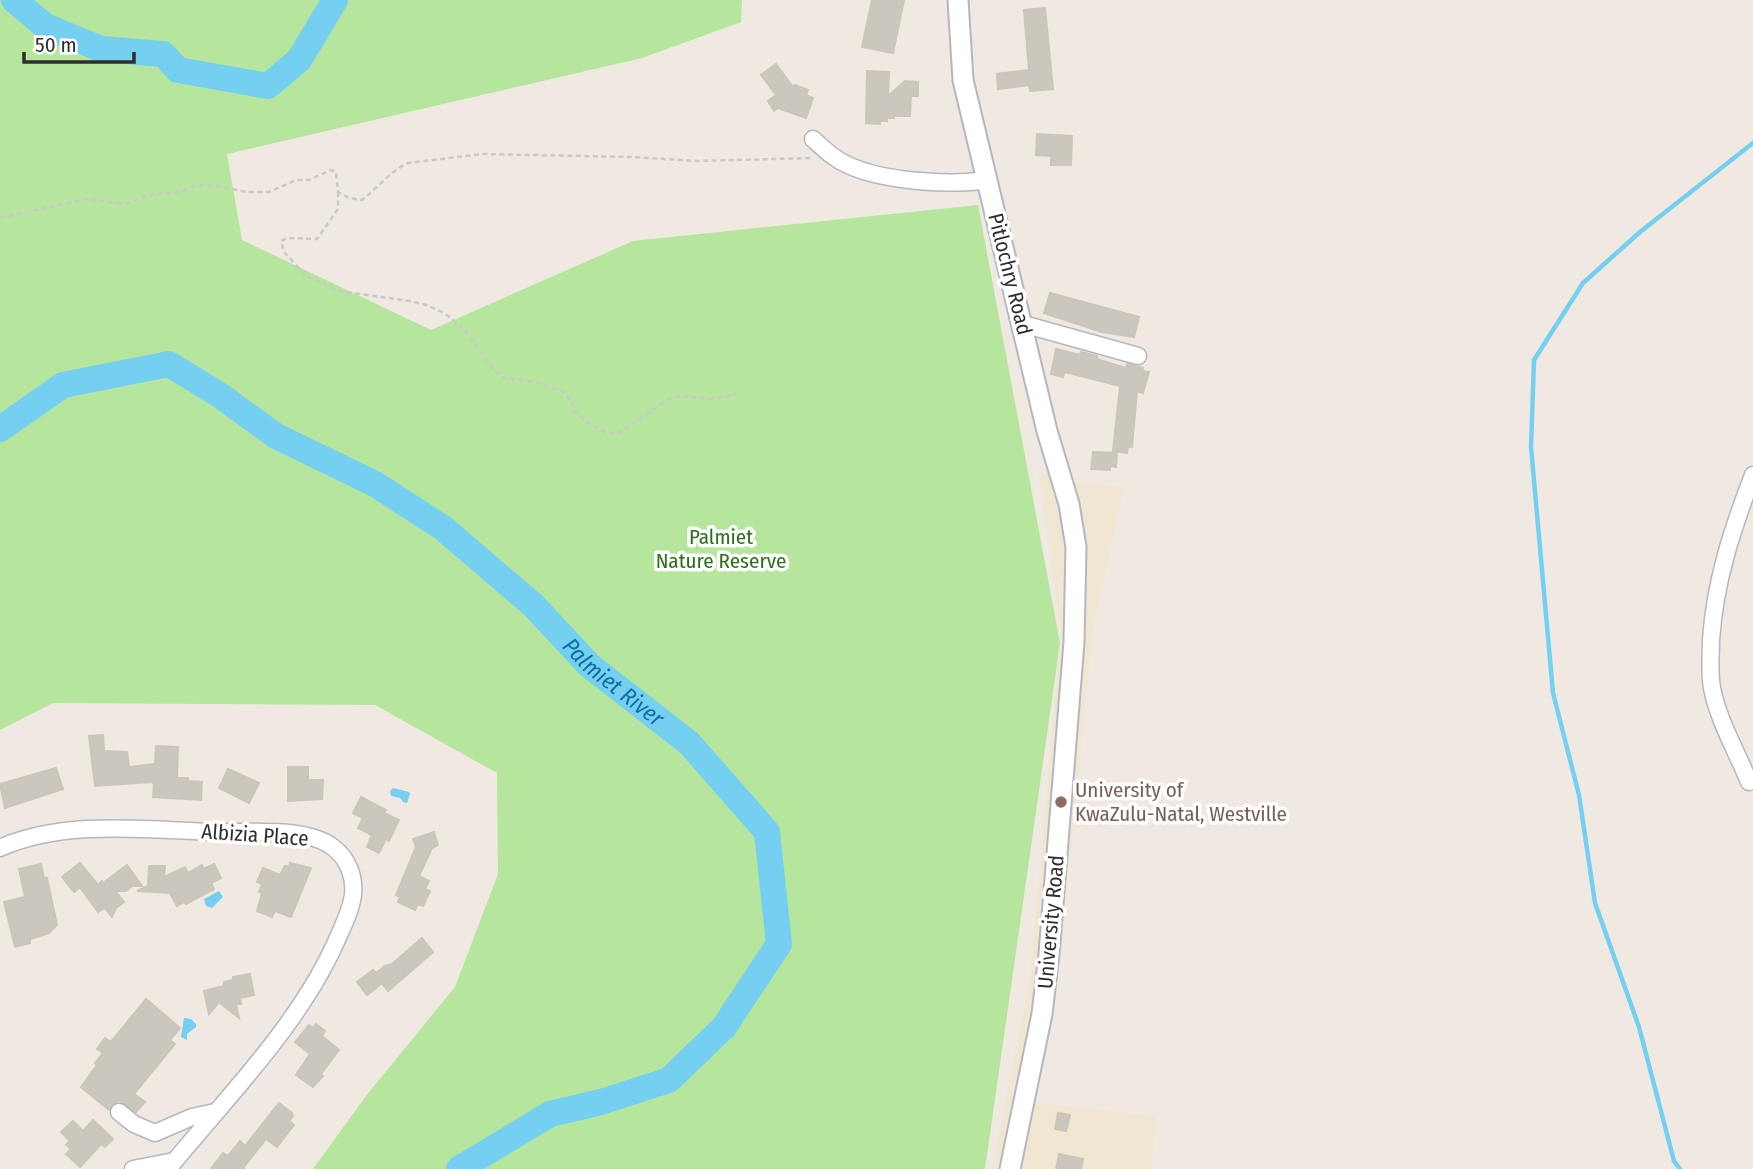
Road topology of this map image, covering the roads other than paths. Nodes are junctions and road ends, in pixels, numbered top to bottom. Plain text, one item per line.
1 (958, 0) edge
2 (813, 139) dead end
3 (987, 180) junction
4 (1023, 324) junction
5 (1138, 356) dead end
6 (1753, 475) edge
7 (1076, 547) joint
8 (1749, 782) dead end
9 (0, 848) edge
10 (119, 1112) dead end
11 (215, 1112) junction
12 (171, 1165) edge
13 (133, 1169) edge
14 (1010, 1169) edge

1 - 3 street, Pitlochry Road
2 - 3 street
3 - 4 street, Pitlochry Road
4 - 5 street
4 - 7 street, Pitlochry Road
6 - 8 street
7 - 14 street, University Road
9 - 11 street, Albizia Place
10 - 11 street
11 - 12 street, Albizia Place
12 - 13 street

